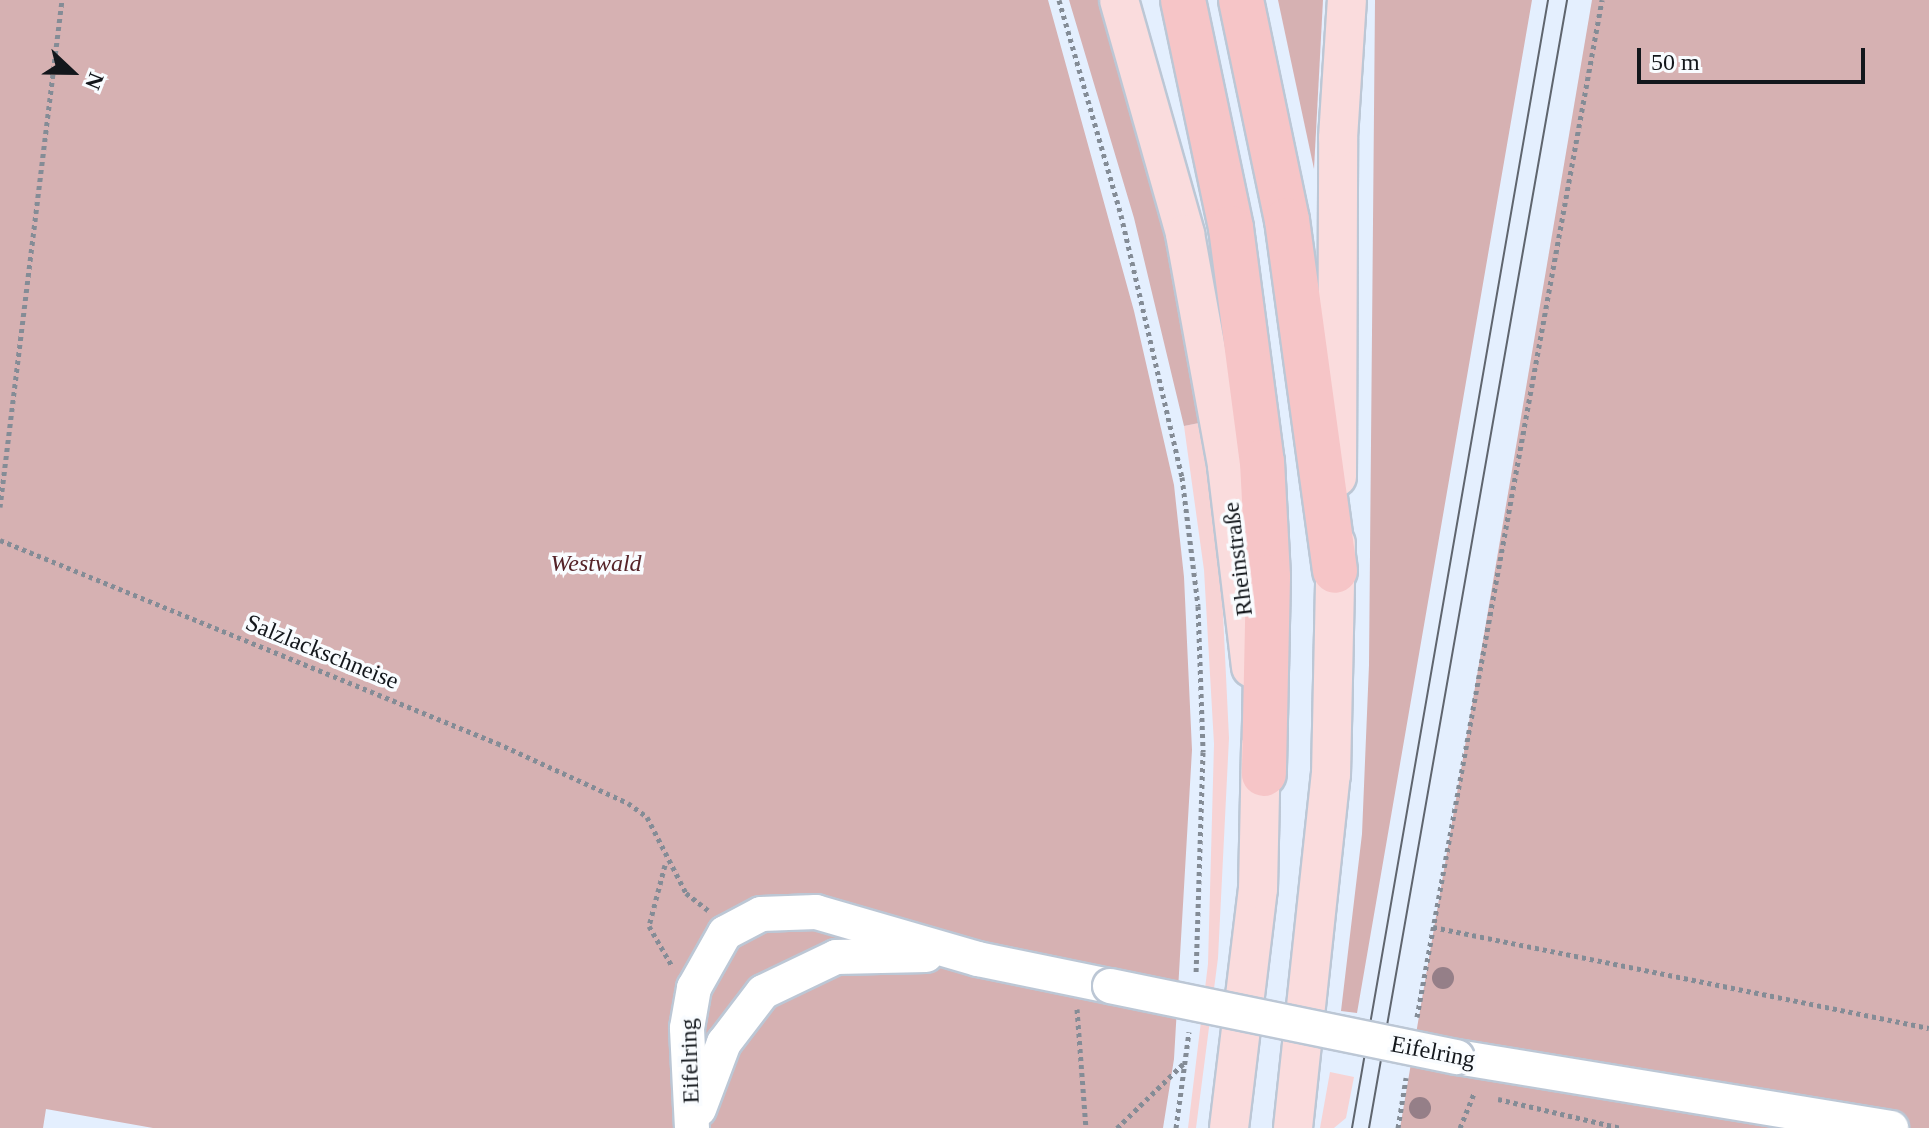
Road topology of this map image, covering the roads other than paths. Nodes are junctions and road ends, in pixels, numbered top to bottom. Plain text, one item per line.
1 (1119, 0) edge
2 (1183, 0) edge
3 (1241, 0) edge
4 (1347, 0) edge
5 (1335, 571) junction
6 (1264, 774) junction
7 (978, 959) junction
8 (694, 1128) edge
9 (1229, 1128) edge
10 (1293, 1128) edge
11 (1891, 1128) edge

1 - 6 main road, Rheinstraße
2 - 6 highway
3 - 5 highway
4 - 5 main road
5 - 10 main road
6 - 9 main road, Rheinstraße
7 - 8 main road, Eifelring
7 - 8 main road, Eifelring
7 - 11 main road, Eifelring, bridge

